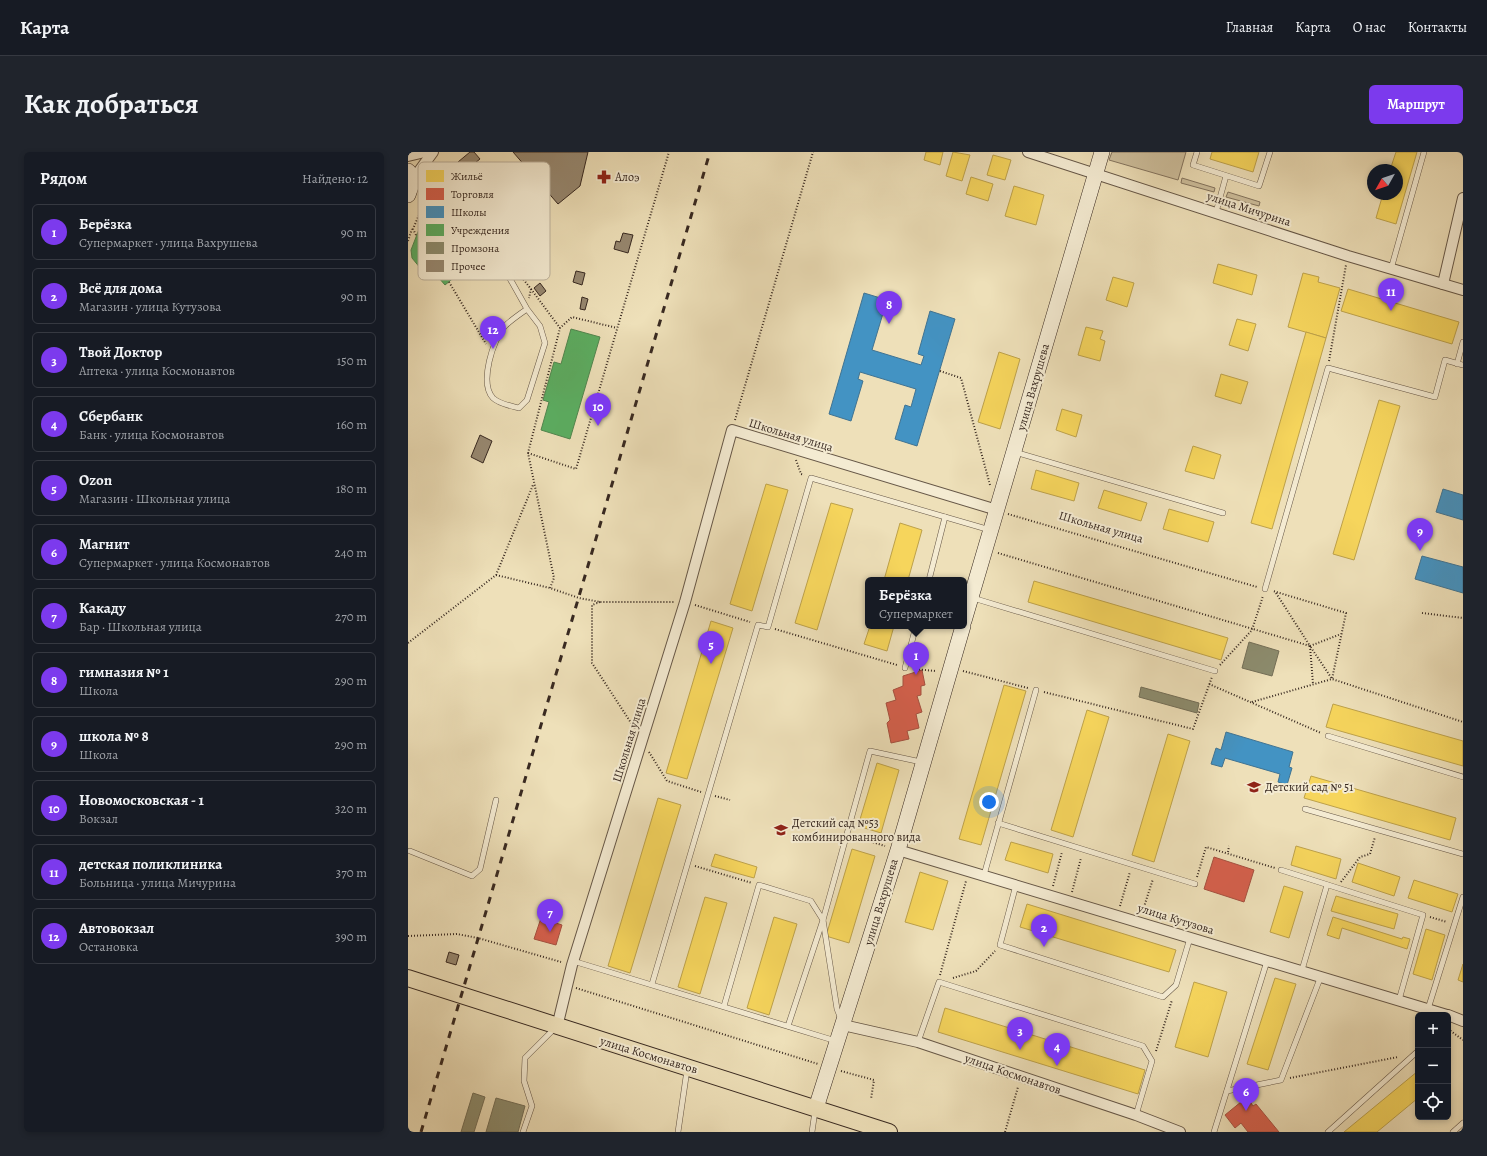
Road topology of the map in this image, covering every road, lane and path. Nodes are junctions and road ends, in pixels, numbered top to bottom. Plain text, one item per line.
1 (425, 152) edge
2 (433, 152) edge
3 (669, 152) edge
4 (813, 152) edge
5 (1028, 152) edge
6 (1102, 152) edge
7 (1197, 152) edge
8 (1270, 152) edge
9 (1424, 152) edge
10 (408, 156) edge
11 (423, 162) edge
12 (1096, 173) junction
13 (411, 174) edge
14 (1226, 176) junction
15 (408, 195) edge
16 (1463, 198) edge
17 (1216, 212) junction
18 (418, 216) edge
19 (412, 229) junction
20 (416, 235) dead end
21 (408, 241) edge
22 (1348, 256) junction
23 (1391, 269) junction
24 (511, 280) edge
25 (449, 282) dead end
26 (1444, 284) junction
27 (531, 289) dead end
28 (1463, 290) edge
29 (527, 309) junction
30 (560, 328) junction
31 (618, 328) junction
32 (1463, 342) edge
33 (491, 353) junction
34 (1457, 364) junction
35 (1463, 365) edge
36 (1328, 368) junction
37 (940, 371) dead end
38 (732, 430) junction
39 (792, 449) junction
40 (1014, 451) junction
41 (528, 454) junction
42 (810, 478) junction
43 (534, 484) junction
44 (990, 488) dead end
45 (996, 510) junction
46 (1223, 513) dead end
47 (945, 517) junction
48 (991, 530) junction
49 (985, 549) junction
50 (496, 574) junction
51 (930, 577) edge
52 (550, 588) junction
53 (1265, 589) junction
54 (1275, 592) junction
55 (971, 597) junction
56 (600, 602) dead end
57 (967, 611) edge
58 (1422, 613) dead end
59 (1463, 618) edge
60 (768, 627) junction
61 (915, 629) edge
62 (962, 629) edge
63 (1252, 630) junction
64 (1341, 634) junction
65 (408, 643) edge
66 (1310, 646) junction
67 (950, 667) junction
68 (905, 668) junction
69 (1215, 671) junction
70 (1332, 679) junction
71 (1209, 684) junction
72 (1313, 684) junction
73 (1036, 690) junction
74 (1252, 702) junction
75 (1463, 722) edge
76 (1328, 736) joint
77 (922, 762) junction
78 (1463, 777) edge
79 (496, 800) dead end
80 (1305, 809) dead end
81 (998, 823) junction
82 (1377, 829) junction
83 (847, 834) junction
84 (1065, 843) junction
85 (1229, 846) dead end
86 (1083, 849) junction
87 (898, 850) junction
88 (1228, 852) junction
89 (408, 853) edge
90 (1463, 854) edge
91 (688, 864) junction
92 (1133, 864) junction
93 (1281, 870) joint
94 (969, 871) junction
95 (1155, 871) junction
96 (984, 875) junction
97 (1195, 884) joint
98 (759, 885) junction
99 (1016, 885) junction
100 (1327, 885) junction
101 (1337, 888) junction
102 (1050, 895) junction
103 (1463, 897) edge
104 (1070, 901) junction
105 (1117, 915) junction
106 (1423, 915) junction
107 (823, 920) junction
108 (1139, 921) junction
109 (1454, 924) junction
110 (408, 936) edge
111 (1191, 937) junction
112 (1000, 945) junction
113 (1267, 960) junction
114 (573, 963) junction
115 (1302, 970) junction
116 (1321, 976) junction
117 (408, 978) edge
118 (938, 982) junction
119 (652, 984) junction
120 (567, 985) junction
121 (1176, 985) junction
122 (1399, 1000) junction
123 (724, 1006) junction
124 (1428, 1009) junction
125 (1438, 1012) edge
126 (1451, 1016) edge
127 (1463, 1020) edge
128 (843, 1025) junction
129 (788, 1026) junction
130 (557, 1027) junction
131 (1451, 1031) edge
132 (1463, 1040) edge
133 (837, 1041) junction
134 (918, 1042) junction
135 (1415, 1053) edge
136 (1415, 1054) edge
137 (1152, 1061) junction
138 (687, 1066) junction
139 (829, 1068) junction
140 (1021, 1077) junction
141 (1281, 1080) junction
142 (1227, 1091) junction
143 (871, 1099) dead end
144 (816, 1108) junction
145 (1136, 1115) junction
146 (1463, 1123) edge
147 (523, 1132) edge
148 (678, 1132) edge
149 (812, 1132) edge
150 (889, 1132) edge
151 (1005, 1132) edge
152 (1180, 1132) edge
153 (1214, 1132) edge
154 (1328, 1132) edge
155 (1453, 1132) edge

1 - 10 street
2 - 11 street
3 - 31 path
4 - 38 path
5 - 12 street, улица Мичурина
6 - 12 main road, улица Вахрушева
7 - 14 lane
8 - 14 lane
9 - 23 lane
12 - 17 street, улица Мичурина
12 - 40 main road, улица Вахрушева
13 - 15 main road
14 - 17 lane
16 - 26 street
17 - 22 street, улица Мичурина
18 - 19 path
19 - 20 path
19 - 21 path
22 - 23 street, улица Мичурина
22 - 36 path
23 - 26 street, улица Мичурина
24 - 29 lane
25 - 33 path
26 - 28 street, улица Мичурина
27 - 30 path
29 - 33 lane
29 - 33 lane
30 - 31 path
30 - 41 path
31 - 41 path
32 - 34 lane
34 - 35 lane
34 - 36 lane
36 - 53 lane
37 - 44 path
38 - 39 street, Школьная улица
38 - 114 street, Школьная улица
39 - 42 path
39 - 45 street, Школьная улица
40 - 45 main road, улица Вахрушева
40 - 46 lane
41 - 43 path
42 - 47 lane
42 - 60 lane
43 - 50 path
43 - 52 path
45 - 48 main road, улица Вахрушева
45 - 53 path, Школьная улица
47 - 48 lane
47 - 51 lane
48 - 49 main road, улица Вахрушева
49 - 55 main road, улица Вахрушева
49 - 63 path
50 - 52 path
50 - 65 path
52 - 56 path
53 - 54 path, Школьная улица
53 - 63 path
54 - 64 path, Школьная улица
54 - 66 path
55 - 57 main road, улица Вахрушева
55 - 69 lane
58 - 59 path
60 - 68 path
60 - 91 lane
61 - 68 lane
62 - 67 main road, улица Вахрушева
63 - 66 path
63 - 69 path
64 - 66 path
64 - 70 path
66 - 70 path
66 - 72 path
67 - 68 path
67 - 73 path
67 - 77 main road, улица Вахрушева
69 - 71 path
70 - 72 path
70 - 75 path
71 - 73 path
71 - 74 path
72 - 74 path
73 - 81 lane
74 - 76 path
76 - 78 lane
77 - 83 lane
77 - 87 main road, улица Вахрушева
79 - 89 lane
80 - 82 lane
81 - 84 lane
81 - 96 lane
82 - 90 lane
82 - 101 path
83 - 87 path
83 - 107 lane
84 - 86 lane
84 - 102 path
85 - 88 path
86 - 92 lane
86 - 104 path
87 - 94 street, улица Кутузова
87 - 128 main road, улица Вахрушева
88 - 93 path
88 - 97 path
91 - 98 path
91 - 119 lane
92 - 95 lane
92 - 105 path
93 - 100 lane
94 - 96 street, улица Кутузова
94 - 118 path
95 - 97 lane
95 - 108 path
96 - 99 street, улица Кутузова
98 - 107 lane
98 - 123 lane
99 - 102 street, улица Кутузова
99 - 112 lane
100 - 101 lane
100 - 115 lane
101 - 106 lane
102 - 104 street, улица Кутузова
103 - 109 lane
104 - 105 street, улица Кутузова
105 - 108 street, улица Кутузова
106 - 109 path
106 - 122 lane
107 - 128 lane
107 - 129 lane
108 - 111 street, улица Кутузова
109 - 124 lane
110 - 114 path
111 - 113 street, улица Кутузова
111 - 121 lane
112 - 118 path
112 - 121 lane
113 - 115 street, улица Кутузова
113 - 142 lane
114 - 119 lane
114 - 120 street, Школьная улица
115 - 116 street, улица Кутузова
116 - 122 street, улица Кутузова
116 - 141 lane
117 - 130 main road, улица Космонавтов
118 - 134 lane
118 - 137 lane
119 - 123 lane
120 - 130 street, Школьная улица
120 - 139 path
121 - 137 path
122 - 124 street, улица Кутузова
123 - 129 lane
124 - 125 street, улица Кутузова
126 - 127 street, улица Кутузова
128 - 133 main road, улица Вахрушева
128 - 134 street, улица Космонавтов
129 - 133 lane
130 - 138 main road, улица Космонавтов
130 - 147 lane
131 - 132 path
133 - 139 main road, улица Вахрушева
134 - 140 street, улица Космонавтов
135 - 141 path
136 - 154 lane
137 - 145 lane
138 - 144 main road, улица Космонавтов
138 - 148 lane
139 - 143 path
139 - 144 main road, улица Вахрушева
140 - 145 street, улица Космонавтов
140 - 151 path
141 - 142 lane
142 - 153 lane
144 - 149 lane
144 - 150 main road, улица Космонавтов
145 - 152 street, улица Космонавтов
146 - 155 lane

